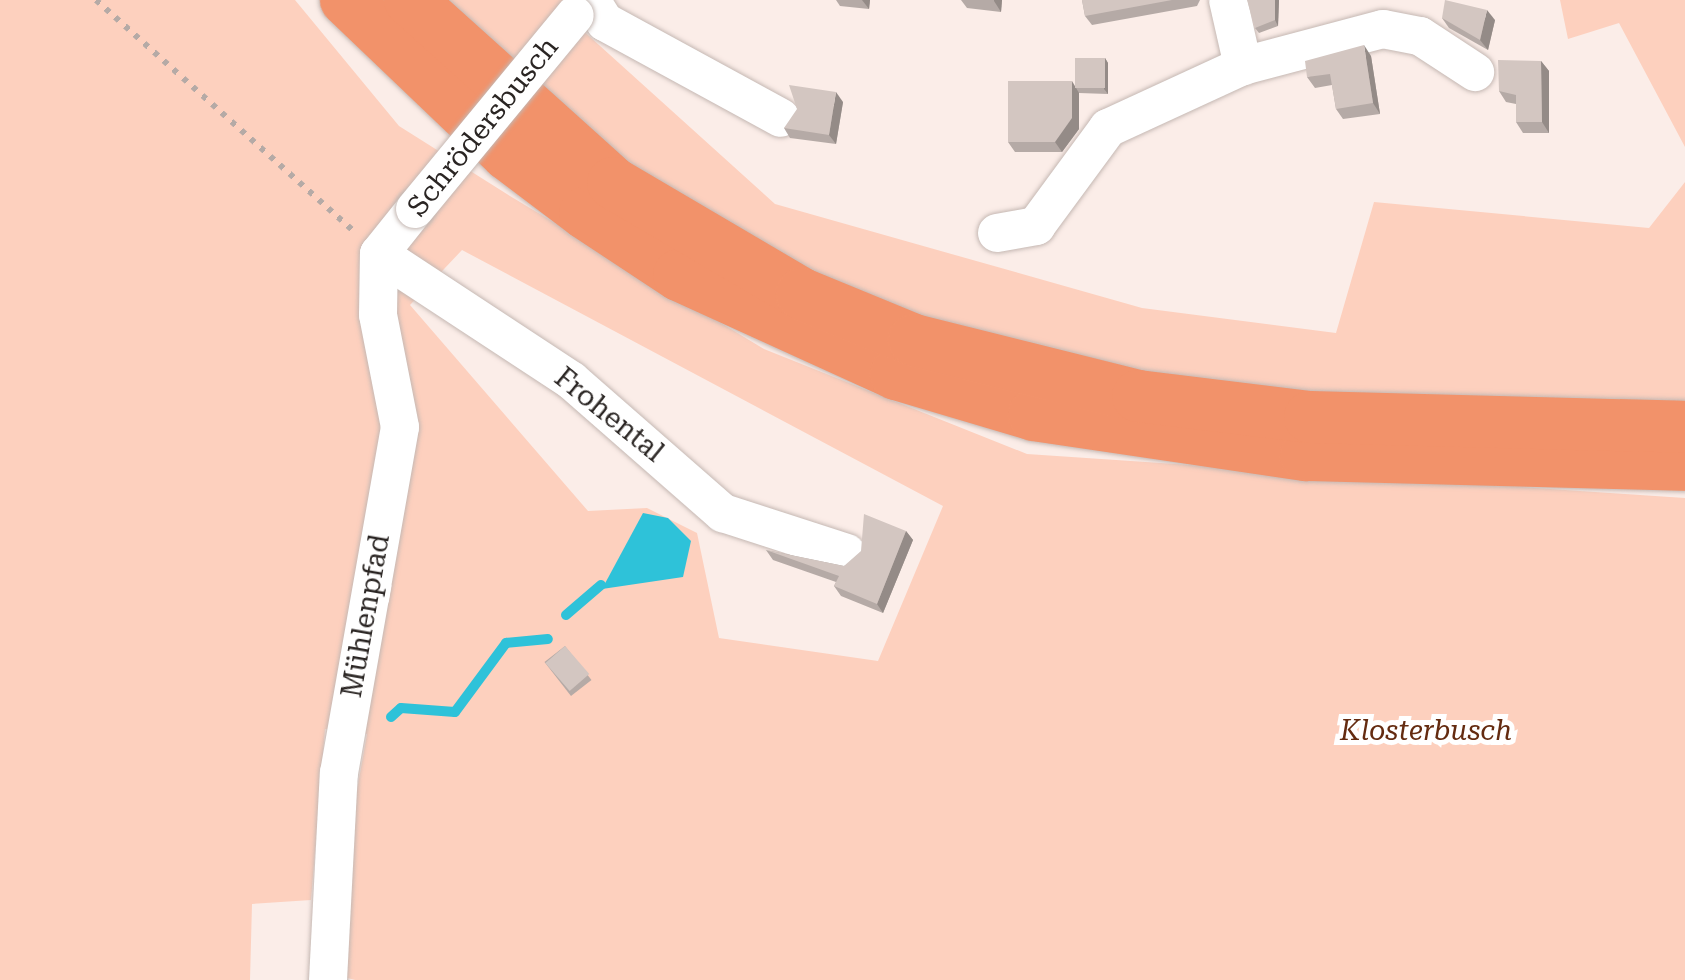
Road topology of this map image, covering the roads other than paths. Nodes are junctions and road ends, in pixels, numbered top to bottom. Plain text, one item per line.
1 (346, 0) edge
2 (410, 0) edge
3 (1228, 0) edge
4 (585, 5) edge
5 (1243, 66) junction
6 (1476, 72) dead end
7 (781, 118) dead end
8 (997, 233) dead end
9 (379, 254) junction
10 (1685, 428) edge
11 (1685, 465) edge
12 (847, 554) dead end
13 (328, 980) edge

1 - 11 highway
2 - 10 highway
3 - 5 street
4 - 7 street
4 - 9 street, Schrödersbusch, bridge
5 - 6 street
5 - 8 street
9 - 12 street, Frohental
9 - 13 street, Mühlenpfad

